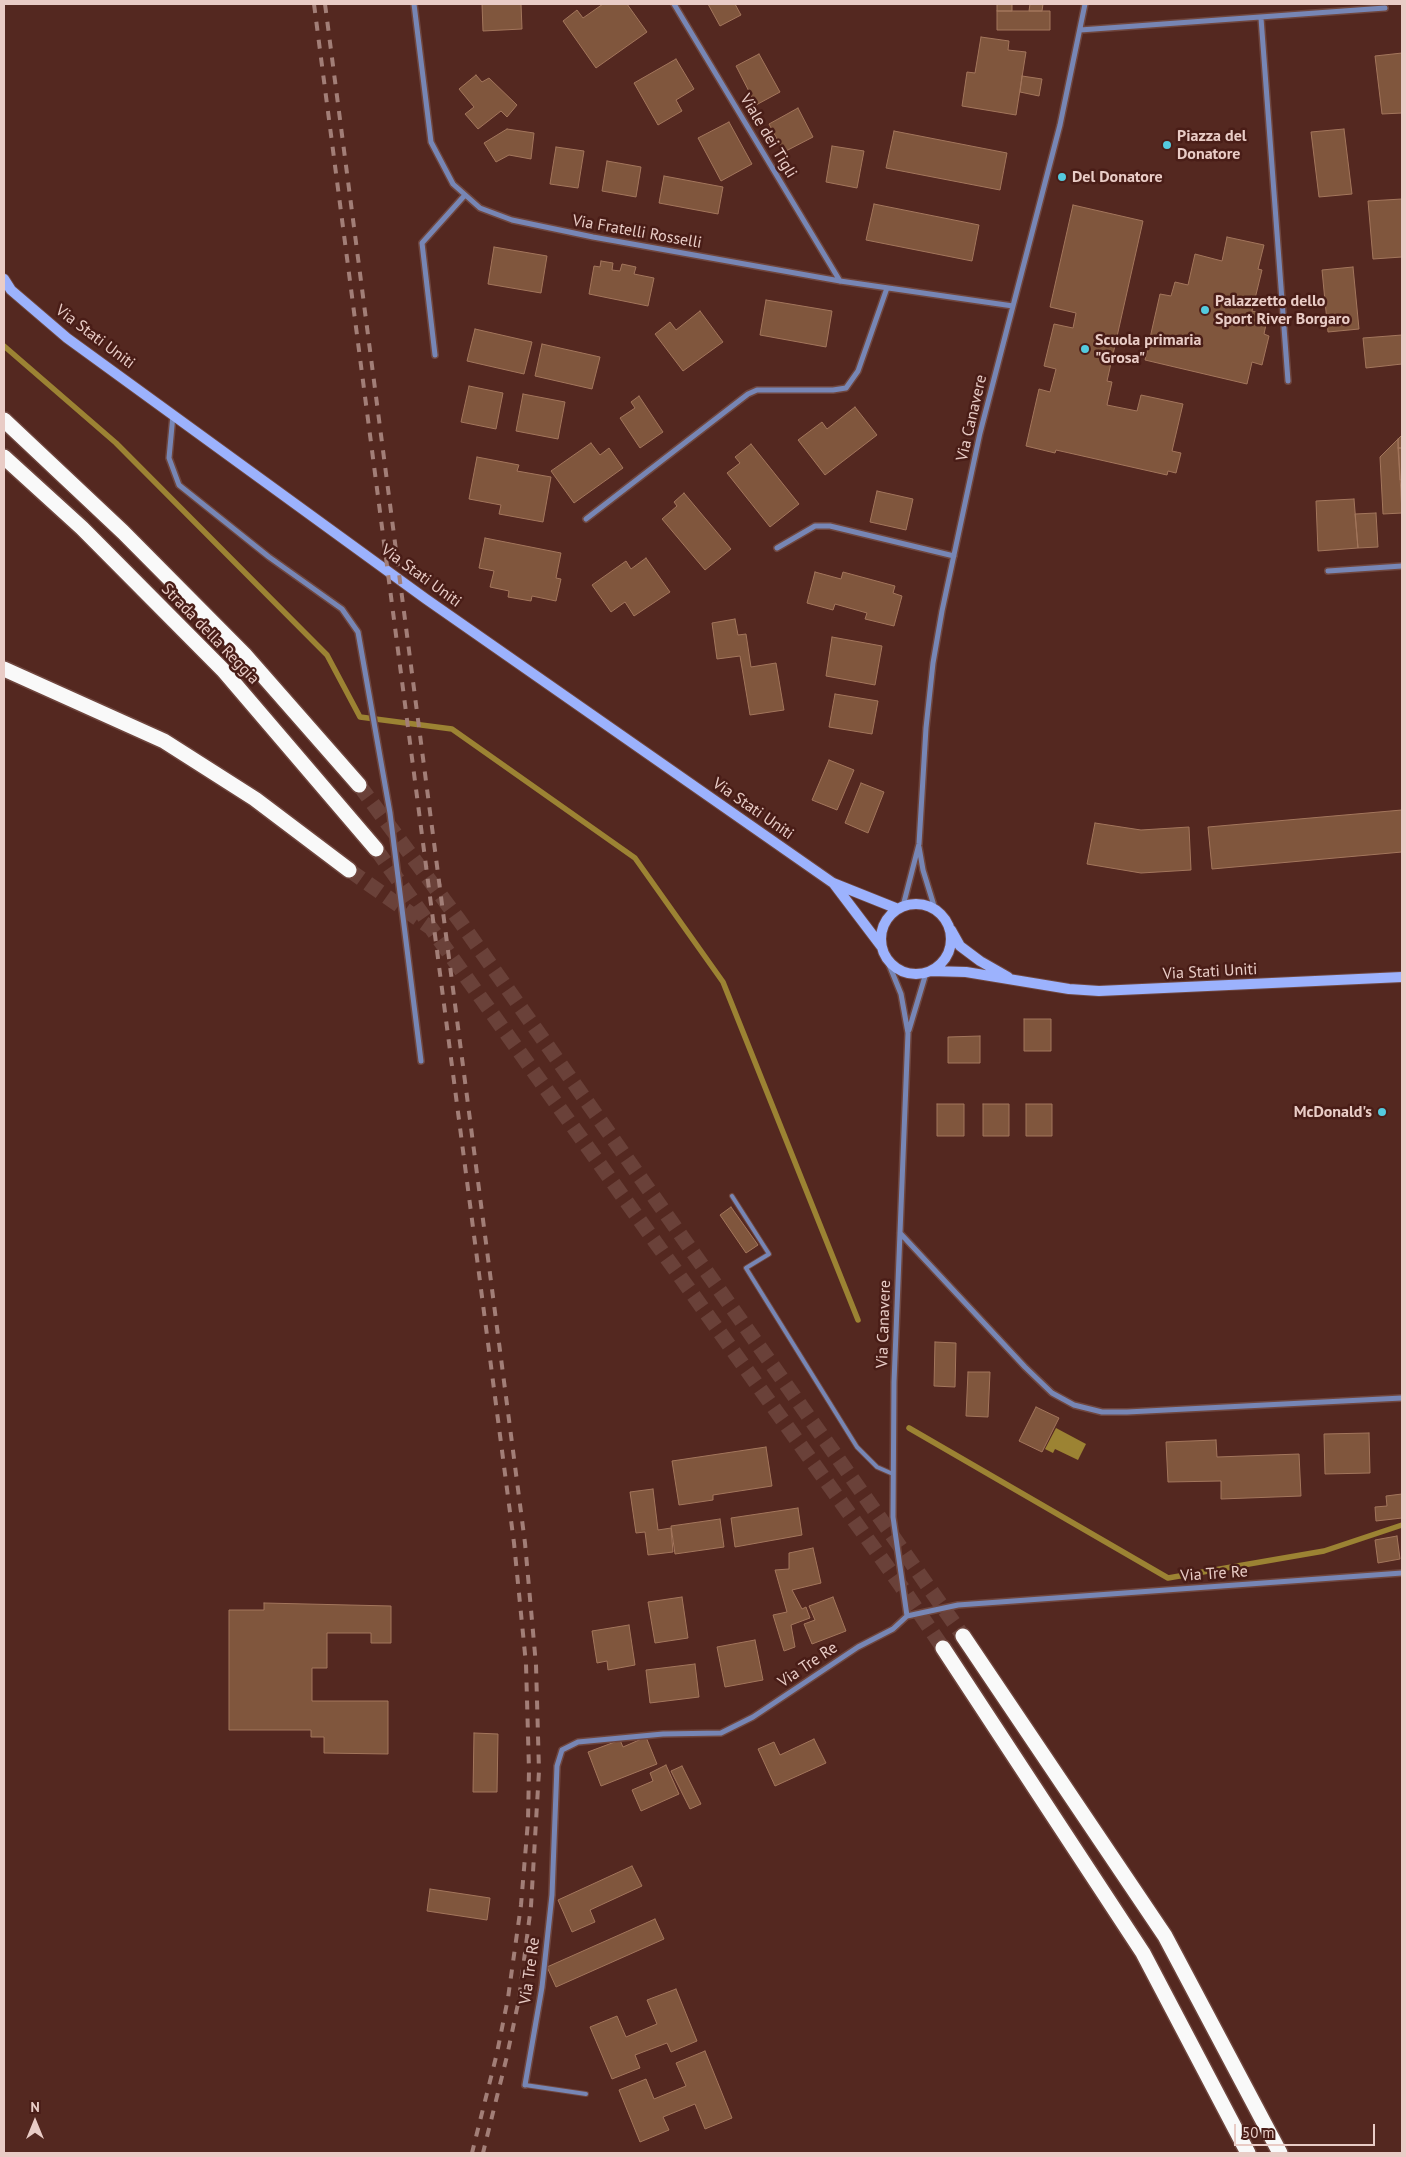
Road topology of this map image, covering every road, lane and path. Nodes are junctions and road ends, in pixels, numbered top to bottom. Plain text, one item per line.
1 (414, 4) edge
2 (674, 4) edge
3 (1085, 4) edge
4 (1385, 8) dead end
5 (1261, 18) junction
6 (1080, 30) junction
7 (466, 195) junction
8 (4, 278) edge
9 (840, 281) junction
10 (887, 288) junction
11 (1013, 306) junction
12 (435, 355) dead end
13 (1288, 381) dead end
14 (173, 414) junction
15 (6, 422) edge
16 (4, 457) edge
17 (586, 519) dead end
18 (777, 548) dead end
19 (954, 556) junction
20 (1402, 566) edge
21 (1328, 571) dead end
22 (4, 669) edge
23 (359, 785) tunnel mouth
24 (918, 844) junction
25 (376, 849) tunnel mouth
26 (349, 870) tunnel mouth
27 (833, 883) junction
28 (901, 908) junction
29 (935, 909) junction
30 (950, 929) junction
31 (881, 947) junction
32 (888, 962) junction
33 (928, 972) junction
34 (1402, 978) edge
35 (1020, 982) junction
36 (908, 1033) junction
37 (421, 1061) dead end
38 (732, 1196) dead end
39 (900, 1233) junction
40 (1402, 1398) edge
41 (893, 1474) junction
42 (1402, 1573) edge
43 (907, 1616) junction
44 (963, 1636) tunnel mouth
45 (943, 1648) tunnel mouth
46 (525, 2085) joint
47 (586, 2094) dead end
48 (1248, 2153) edge
49 (1280, 2153) edge

1 - 7 street, Via Fratelli Rosselli
2 - 9 street, Viale dei Tigli
3 - 6 street, Via Canavere
4 - 5 street
5 - 6 street
5 - 13 street
6 - 11 street, Via Canavere
7 - 9 street, Via Fratelli Rosselli
7 - 12 street
8 - 14 street, Via Stati Uniti
9 - 10 street, Via Fratelli Rosselli
10 - 11 street, Via Fratelli Rosselli
10 - 17 street
11 - 19 street, Via Canavere
14 - 27 street, Via Stati Uniti
14 - 37 street
15 - 23 highway
16 - 25 highway, Strada della Reggia
18 - 19 street
19 - 24 street, Via Canavere
20 - 21 street
22 - 26 highway
24 - 28 street, Via Canavere
24 - 29 street, Via Canavere
27 - 28 street, Via Stati Uniti
27 - 31 street, Via Stati Uniti
28 - 29 street
28 - 31 street
29 - 30 street
30 - 33 street
30 - 35 street, Via Stati Uniti
31 - 32 street
32 - 33 street
32 - 36 street, Via Canavere
33 - 35 street, Via Stati Uniti
33 - 36 street, Via Canavere
34 - 35 street, Via Stati Uniti
36 - 39 street, Via Canavere
38 - 41 lane
39 - 40 street
39 - 41 street, Via Canavere
41 - 43 street, Via Canavere
42 - 43 street, Via Tre Re
43 - 46 street, Via Tre Re
44 - 49 highway
45 - 48 highway
46 - 47 lane

